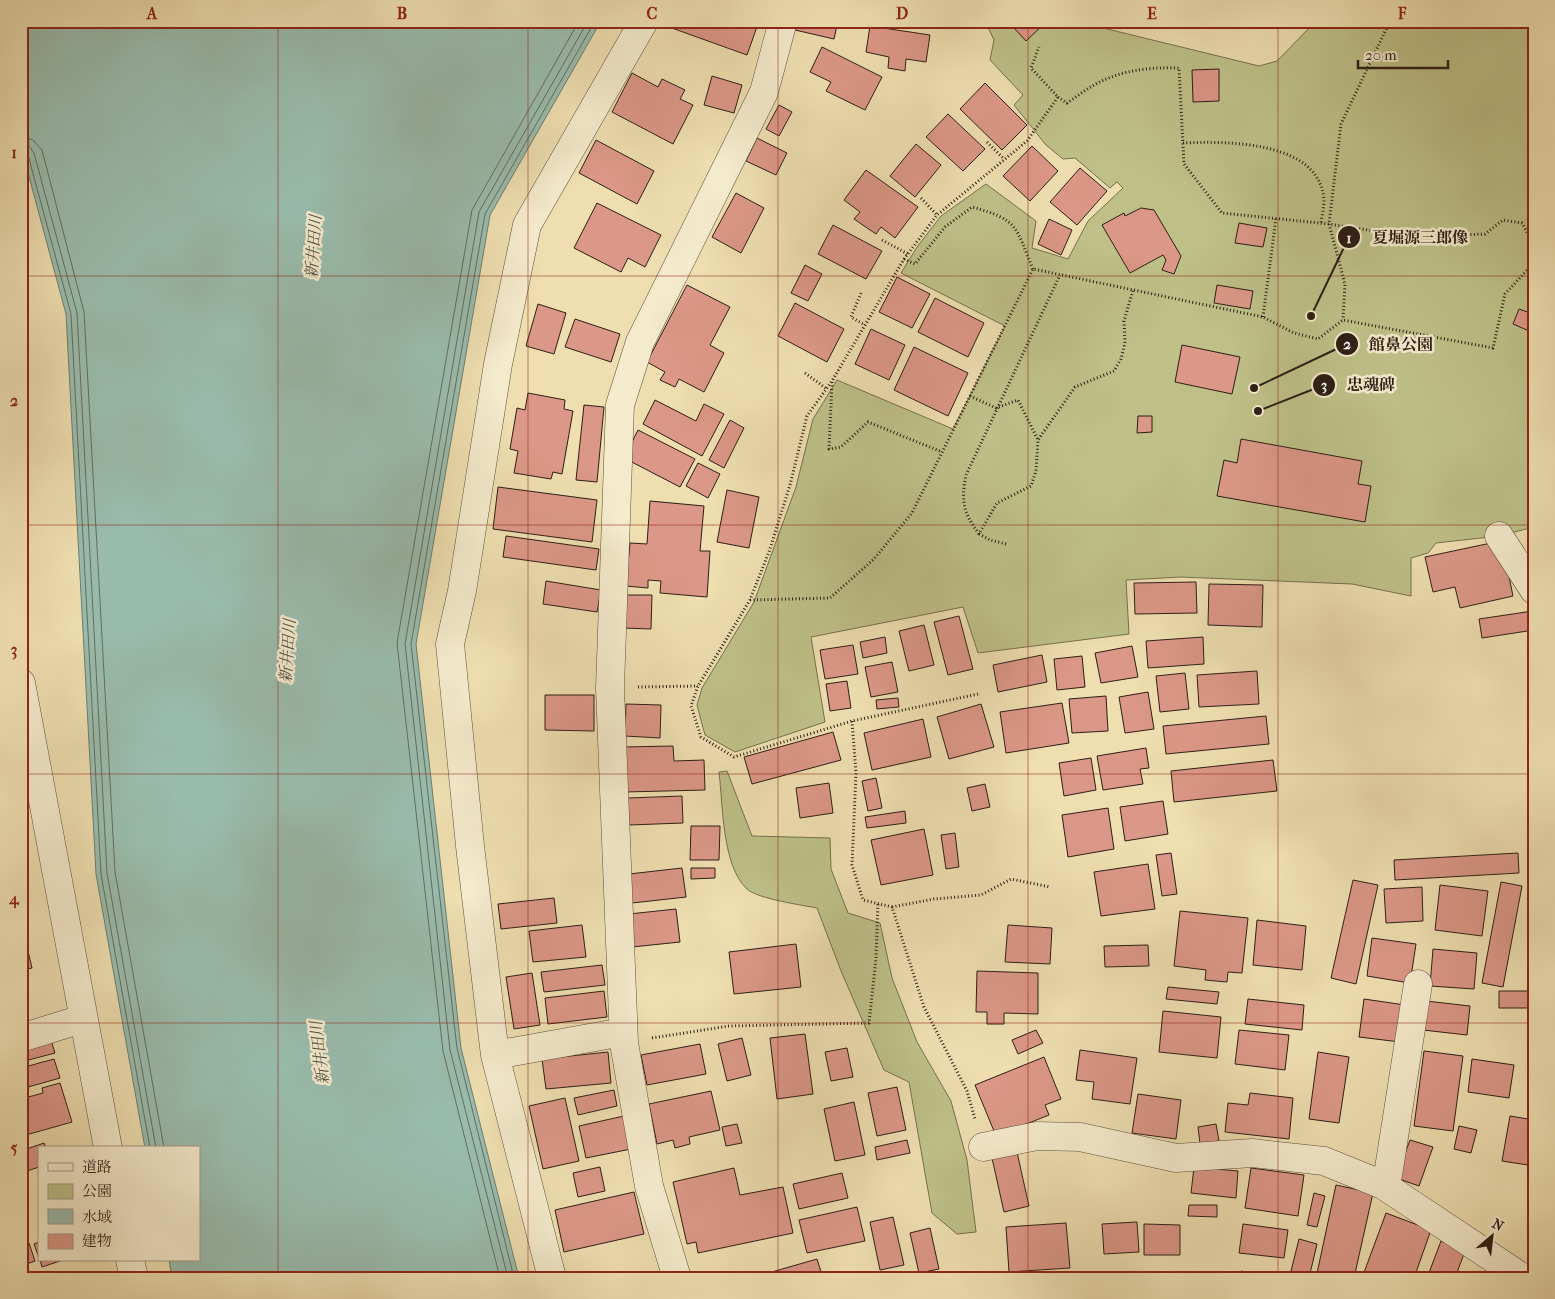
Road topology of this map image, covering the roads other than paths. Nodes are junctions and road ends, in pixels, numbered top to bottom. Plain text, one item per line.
1 (644, 21) edge
2 (783, 21) edge
3 (1500, 536) dead end
4 (1534, 590) edge
5 (21, 683) edge
6 (1418, 984) dead end
7 (82, 1019) junction
8 (624, 1037) junction
9 (21, 1038) edge
10 (495, 1055) junction
11 (108, 1146) edge
12 (983, 1147) road end
13 (1383, 1185) junction
14 (130, 1262) edge
15 (134, 1278) edge
16 (552, 1278) edge
17 (677, 1278) edge
18 (1523, 1278) edge

1 - 10 street
2 - 8 street
3 - 4 street
5 - 7 street
6 - 13 street
7 - 9 street
7 - 11 street
8 - 10 street
8 - 17 street
10 - 16 street
12 - 13 street
13 - 18 street
14 - 15 street

